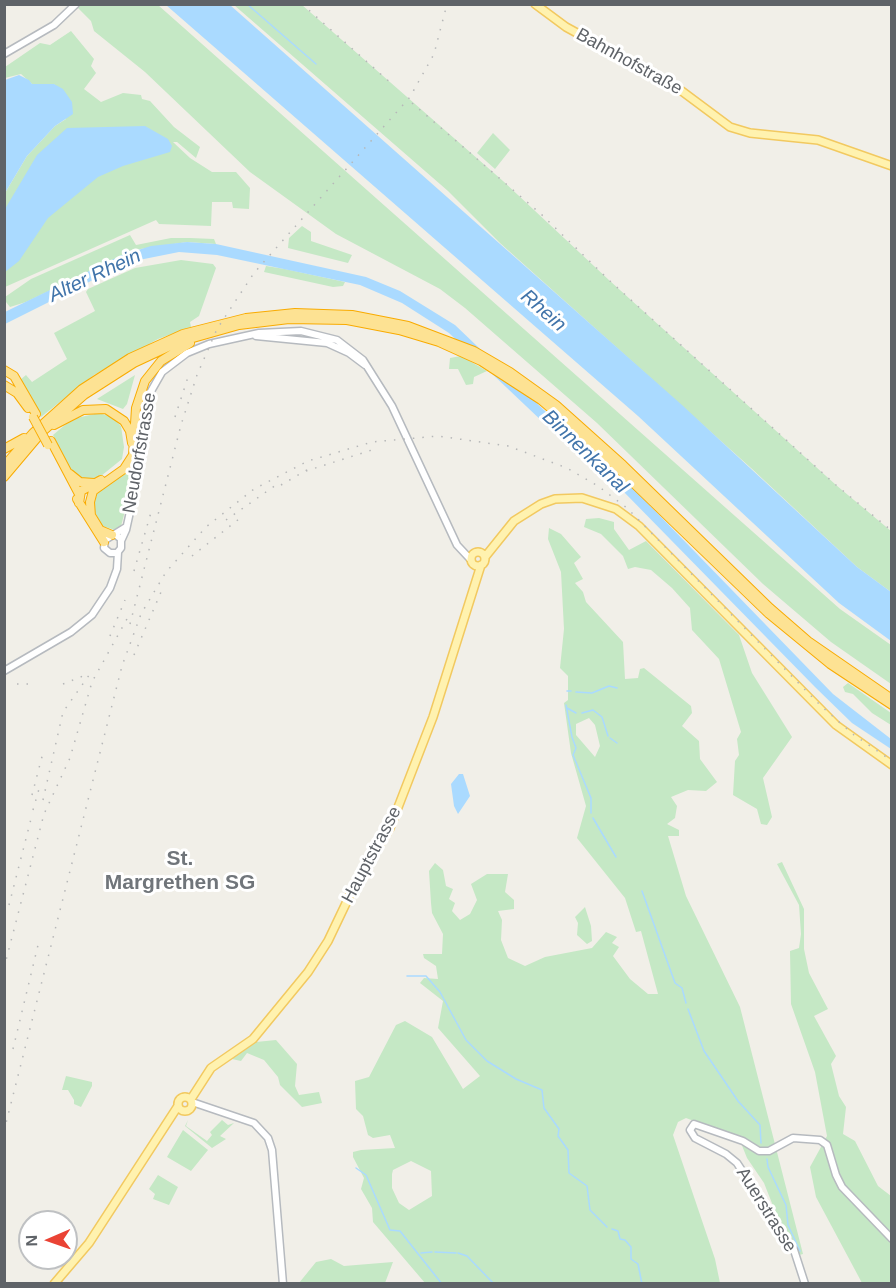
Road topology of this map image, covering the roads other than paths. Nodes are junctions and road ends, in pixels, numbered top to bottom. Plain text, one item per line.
1 (75, 4) edge
2 (536, 5) edge
3 (4, 54) edge
4 (891, 166) edge
5 (221, 329) junction
6 (4, 370) edge
7 (4, 385) edge
8 (34, 415) junction
9 (45, 421) junction
10 (42, 432) junction
11 (49, 443) junction
12 (4, 449) edge
13 (4, 466) edge
14 (68, 472) junction
15 (4, 477) edge
16 (96, 482) junction
17 (77, 497) junction
18 (91, 516) junction
19 (127, 527) junction
20 (114, 535) junction
21 (121, 541) junction
22 (104, 542) junction
23 (115, 553) junction
24 (483, 555) junction
25 (475, 561) junction
26 (4, 671) edge
27 (891, 699) edge
28 (891, 705) edge
29 (891, 765) edge
30 (190, 1101) junction
31 (181, 1108) junction
32 (891, 1239) edge
33 (54, 1284) edge
34 (283, 1284) edge
35 (805, 1284) edge

1 - 3 main road
2 - 4 main road, Bahnhofstraße
5 - 10 highway
5 - 18 highway
5 - 28 highway
6 - 8 highway
7 - 8 highway
8 - 11 highway, bridge
9 - 12 highway
9 - 13 highway
9 - 27 highway
10 - 15 highway
10 - 16 highway
11 - 14 highway
11 - 17 highway
14 - 16 highway
14 - 17 highway
16 - 17 highway
17 - 18 highway
17 - 22 highway
18 - 20 highway
19 - 20 main road, Neudorfstrasse
19 - 21 main road, Neudorfstrasse
19 - 25 main road, Neudorfstrasse
20 - 21 main road
20 - 22 main road, Neudorfstrasse
21 - 23 main road, Neudorfstrasse
22 - 23 main road
23 - 26 main road
24 - 25 main road
24 - 25 main road
24 - 29 main road
25 - 30 main road, Hauptstrasse
30 - 31 main road, Hauptstrasse
30 - 31 main road, Hauptstrasse
30 - 34 main road
31 - 33 main road, Hauptstrasse
32 - 35 main road, Auerstrasse

